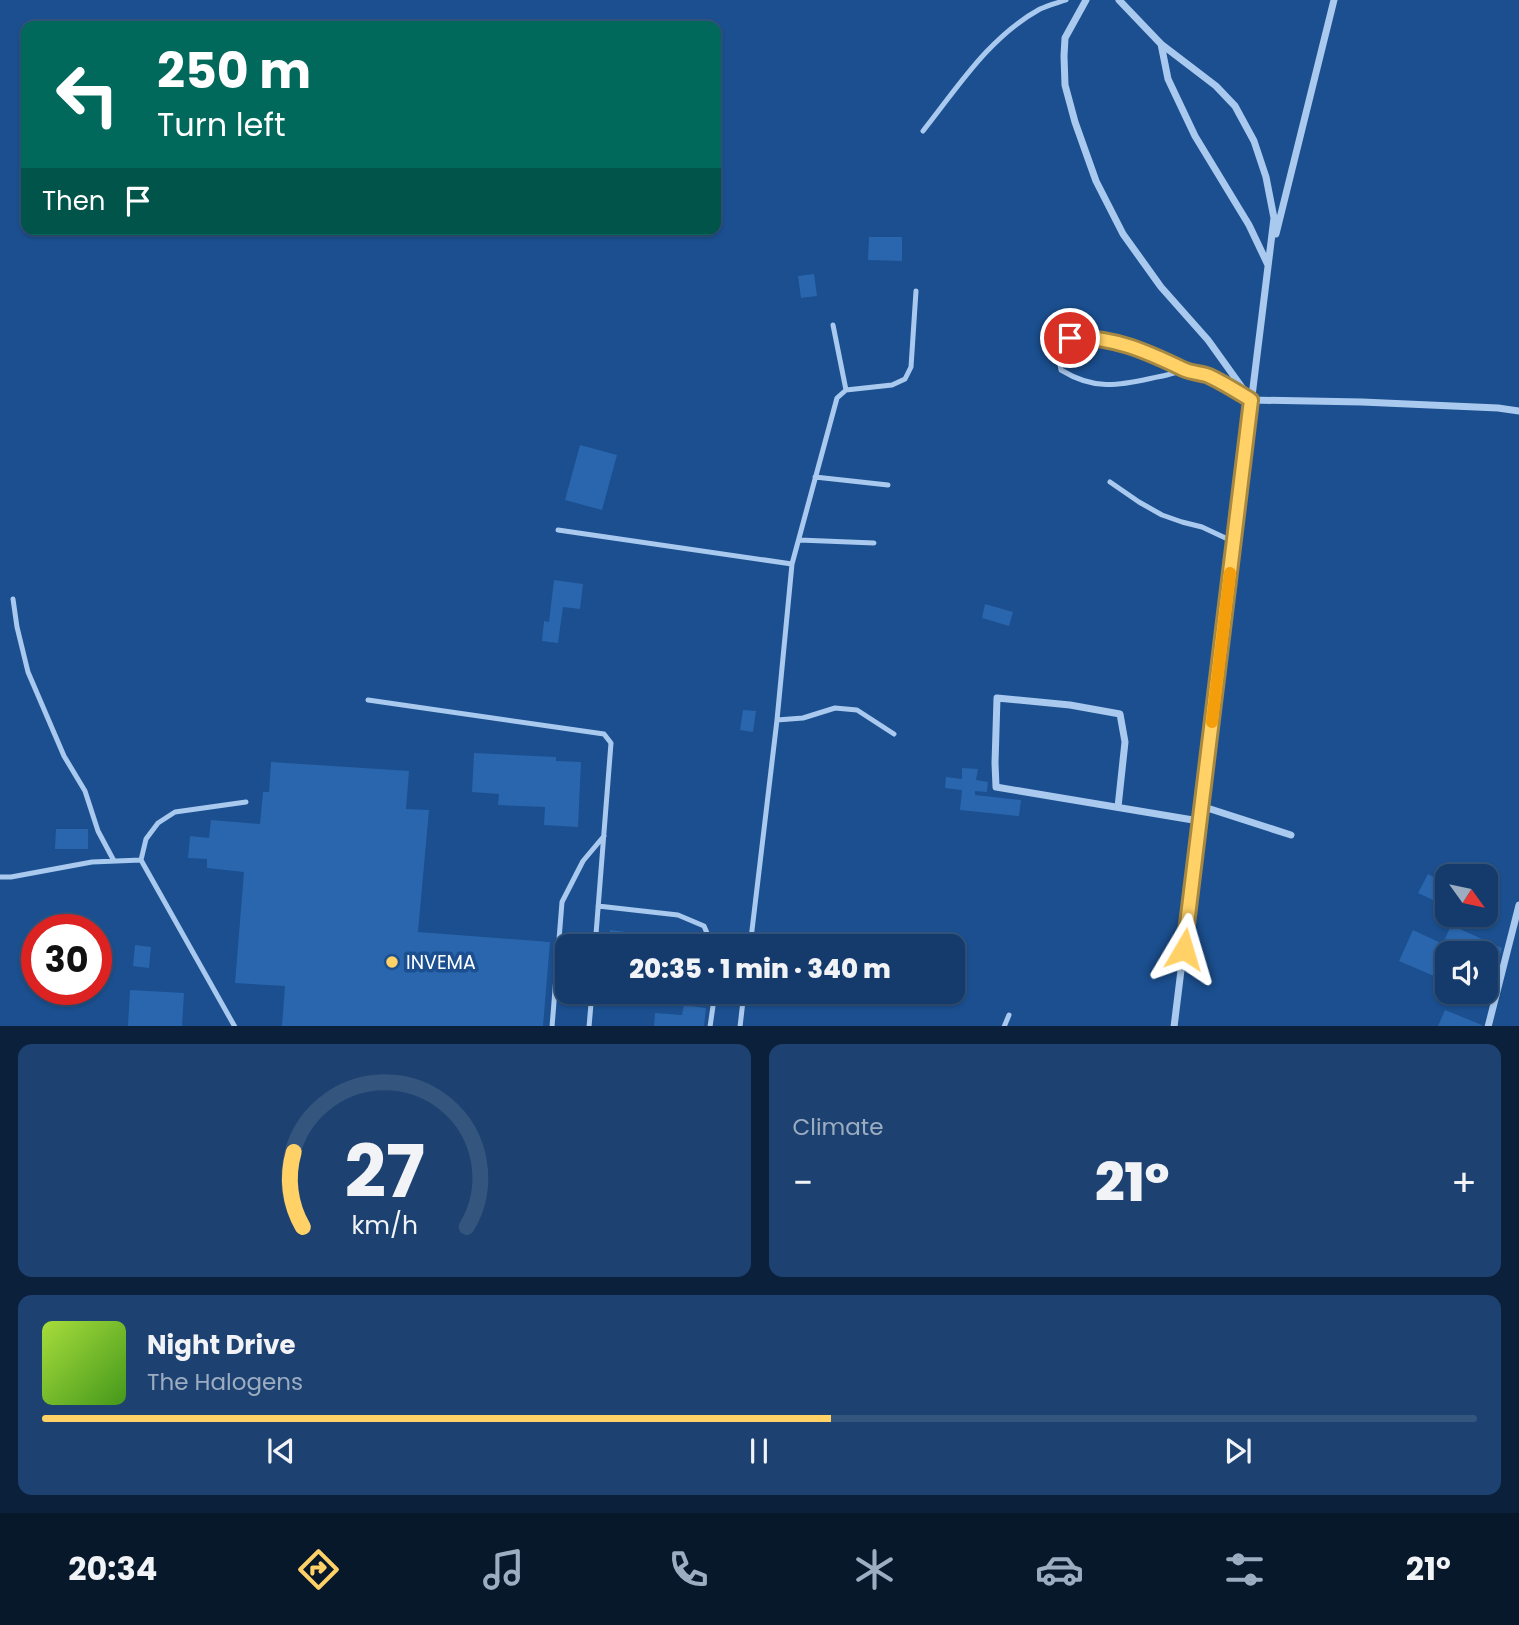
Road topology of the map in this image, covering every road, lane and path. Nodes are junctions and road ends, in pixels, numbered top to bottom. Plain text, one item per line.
1 (1066, 0) edge
2 (1086, 0) edge
3 (1119, 0) edge
4 (1334, 0) edge
5 (1161, 44) junction
6 (923, 131) dead end
7 (1268, 266) junction
8 (916, 291) dead end
9 (833, 326) dead end
10 (1185, 371) junction
11 (846, 390) junction
12 (1251, 400) junction
13 (1519, 411) edge
14 (815, 477) junction
15 (1110, 482) dead end
16 (888, 485) dead end
17 (558, 530) dead end
18 (799, 540) junction
19 (1234, 541) junction
20 (874, 543) dead end
21 (792, 564) junction
22 (13, 599) dead end
23 (368, 700) dead end
24 (777, 720) junction
25 (894, 734) dead end
26 (246, 802) dead end
27 (1201, 806) junction
28 (1118, 807) junction
29 (1199, 821) junction
30 (1292, 835) dead end
31 (604, 836) junction
32 (141, 860) junction
33 (114, 861) junction
34 (0, 877) edge
35 (1519, 905) edge
36 (598, 906) junction
37 (560, 934) edge
38 (596, 934) edge
39 (707, 934) edge
40 (752, 934) edge
41 (555, 993) edge
42 (591, 1004) edge
43 (713, 1004) edge
44 (743, 1004) edge
45 (1009, 1015) dead end
46 (234, 1026) edge
47 (552, 1026) edge
48 (589, 1026) edge
49 (710, 1026) edge
50 (740, 1026) edge
51 (1004, 1026) edge
52 (1174, 1026) edge
53 (1488, 1026) edge

1 - 6 lane
2 - 12 street
3 - 5 street
4 - 7 street
5 - 7 street
5 - 7 street
7 - 12 street
8 - 11 lane
9 - 11 lane
10 - 10 lane
10 - 12 lane
11 - 14 lane
12 - 13 street
12 - 19 street
14 - 16 lane
14 - 18 lane
15 - 19 lane
17 - 21 lane
18 - 20 lane
18 - 21 lane
19 - 27 street
21 - 24 lane
22 - 33 lane
23 - 31 lane
24 - 25 lane
24 - 40 lane
26 - 32 lane
27 - 29 street
27 - 30 street
28 - 28 street
28 - 29 street
29 - 52 street
31 - 36 lane
31 - 37 lane
32 - 33 lane
32 - 46 lane
33 - 34 lane
35 - 53 street
36 - 38 lane
36 - 39 lane
41 - 47 lane
42 - 48 lane
43 - 49 lane
44 - 50 lane
45 - 51 lane

